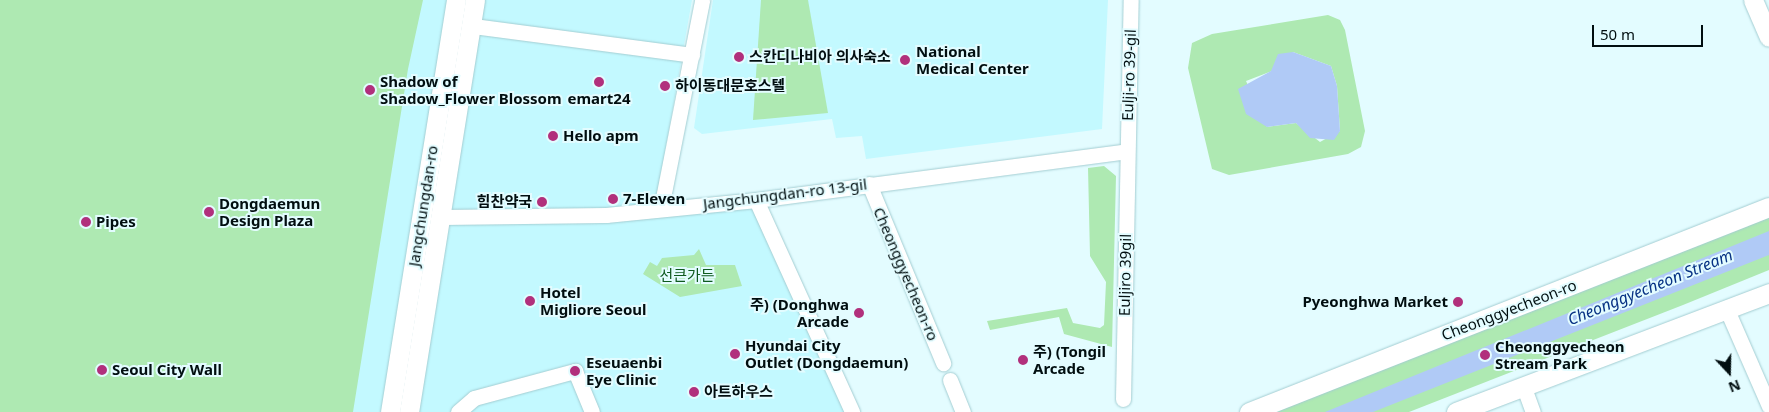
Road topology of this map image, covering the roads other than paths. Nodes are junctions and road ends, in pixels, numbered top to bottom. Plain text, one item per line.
1 (475, 0) edge
2 (702, 0) edge
3 (1131, 0) edge
4 (1753, 0) edge
5 (454, 5) edge
6 (473, 26) junction
7 (1768, 27) edge
8 (692, 55) junction
9 (1126, 151) junction
10 (869, 184) junction
11 (756, 200) junction
12 (1769, 207) edge
13 (661, 208) junction
14 (442, 217) junction
15 (1769, 293) edge
16 (1727, 310) junction
17 (943, 363) dead end
18 (950, 380) dead end
19 (1523, 385) junction
20 (1123, 399) dead end
21 (1769, 406) edge
22 (390, 412) edge
23 (409, 412) edge
24 (458, 412) edge
25 (592, 412) edge
26 (852, 412) edge
27 (963, 412) edge
28 (1249, 412) edge
29 (1456, 412) edge
30 (1533, 412) edge

1 - 6 main road, Jangchungdan-ro
2 - 8 street
3 - 9 street, Eulji-ro 39-gil
4 - 7 main road
5 - 22 main road, Jangchungdan-ro
6 - 8 street
6 - 14 main road, Jangchungdan-ro
8 - 13 street
9 - 10 street, Jangchungdan-ro 13-gil
9 - 20 street, Euljiro 39gil
10 - 11 street, Jangchungdan-ro 13-gil
10 - 17 street, Cheonggyecheon-ro
11 - 13 street, Jangchungdan-ro 13-gil
11 - 26 street
12 - 28 main road, Cheonggyecheon-ro
13 - 14 street, Jangchungdan-ro 13-gil
14 - 23 main road, Jangchungdan-ro
15 - 16 main road
16 - 19 main road
16 - 21 street
18 - 27 street
19 - 29 main road
19 - 30 street
24 - 25 street

